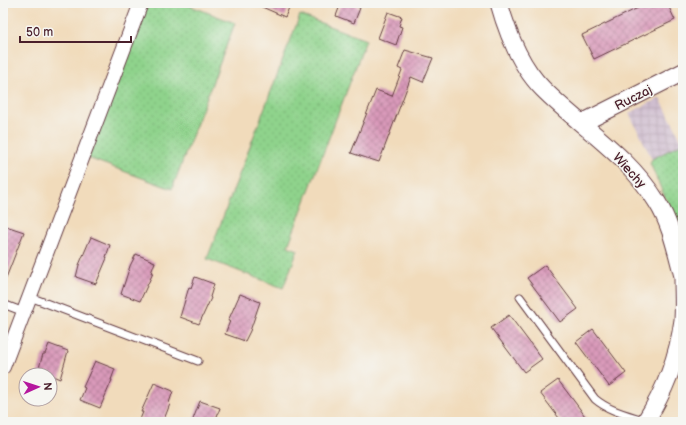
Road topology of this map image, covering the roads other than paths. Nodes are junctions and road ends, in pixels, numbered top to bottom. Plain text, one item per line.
1 (141, 3) edge
2 (499, 3) edge
3 (683, 72) edge
4 (582, 123) junction
5 (683, 276) edge
6 (30, 297) junction
7 (520, 298) dead end
8 (3, 304) edge
9 (24, 312) junction
10 (198, 361) dead end
11 (3, 367) edge
12 (645, 422) edge

1 - 6 street
2 - 4 street, Wiechy
3 - 4 street, Ruczaj
4 - 5 street, Wiechy
5 - 12 street, Wiechy
6 - 9 street
6 - 10 lane
7 - 12 lane
8 - 9 lane
9 - 11 street

